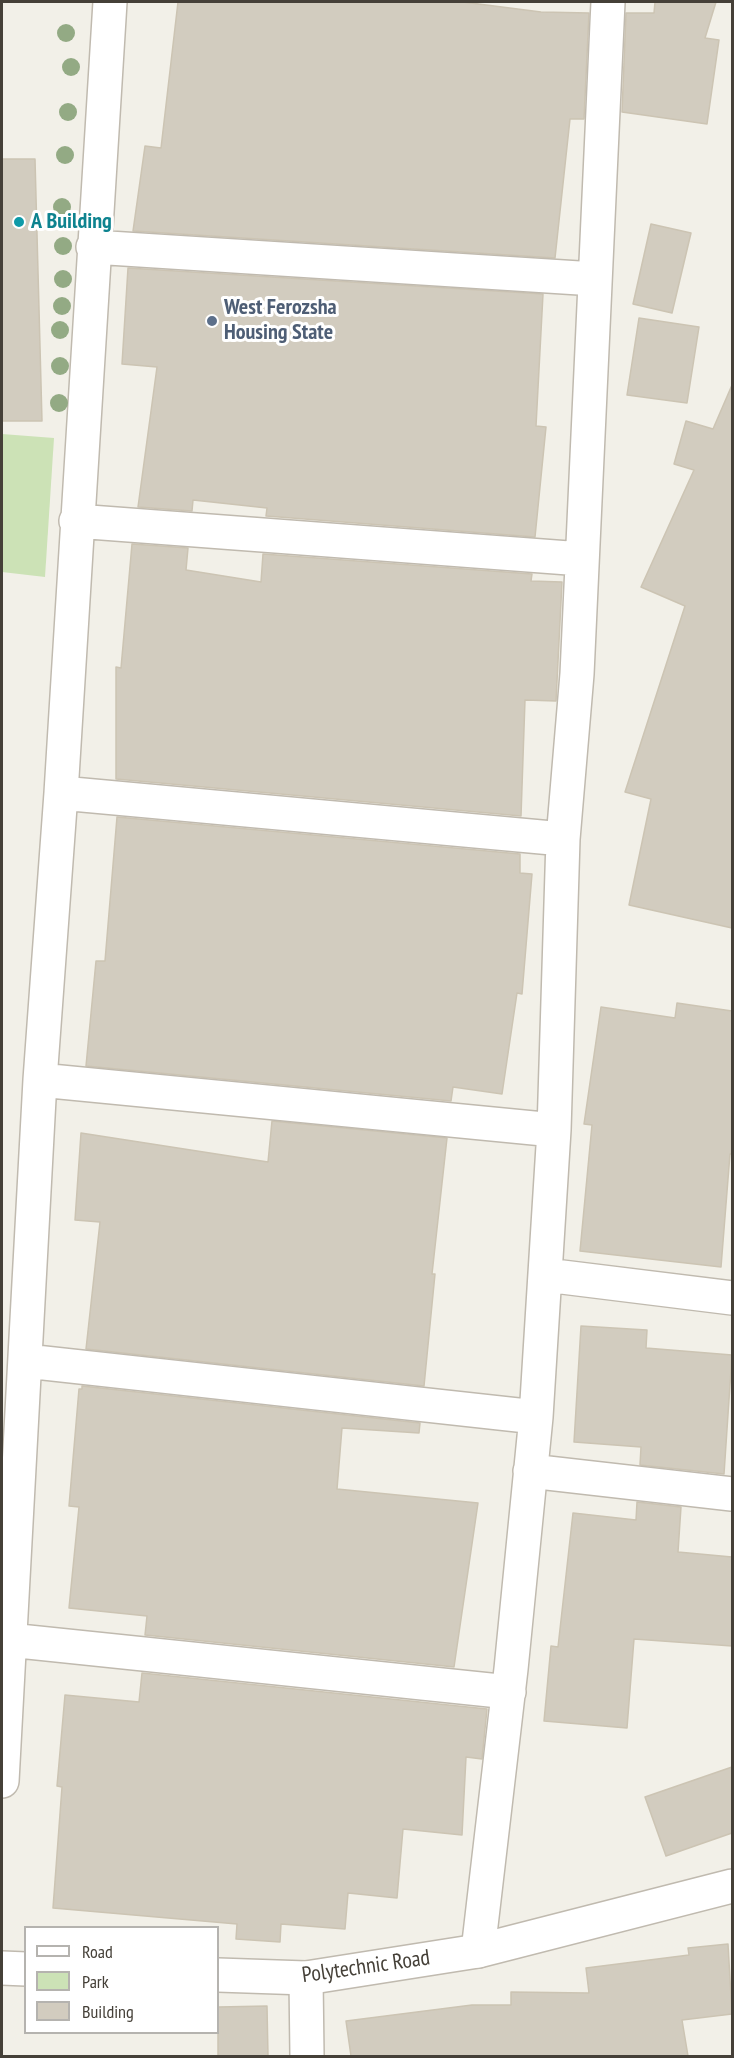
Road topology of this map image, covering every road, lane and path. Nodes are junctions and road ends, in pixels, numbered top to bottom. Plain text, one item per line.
1 (110, 2) edge
2 (608, 2) edge
3 (93, 247) junction
4 (595, 279) junction
5 (76, 521) junction
6 (582, 559) junction
7 (61, 793) junction
8 (563, 839) junction
9 (40, 1080) junction
10 (554, 1130) junction
11 (546, 1275) junction
12 (732, 1298) edge
13 (26, 1361) junction
14 (536, 1417) junction
15 (530, 1471) junction
16 (732, 1494) edge
17 (9, 1640) junction
18 (508, 1692) junction
19 (2, 1781) edge
20 (732, 1886) edge
21 (478, 1951) junction
22 (2, 1968) edge
23 (24, 1969) edge
24 (219, 1975) edge
25 (306, 1978) junction
26 (307, 2056) edge

1 - 3 street
2 - 4 street
3 - 4 street
3 - 5 street
4 - 6 street
5 - 6 street
5 - 7 street
6 - 8 street
7 - 8 street
7 - 9 street
8 - 10 street
9 - 10 street
9 - 13 street
10 - 11 street
11 - 12 street
11 - 14 street
13 - 14 street
13 - 17 street
14 - 15 street
15 - 16 street
15 - 18 street
17 - 18 street
17 - 19 street
18 - 21 street
20 - 21 street, Polytechnic Road
21 - 25 street, Polytechnic Road
22 - 23 street
24 - 25 street, Polytechnic Road
25 - 26 street

